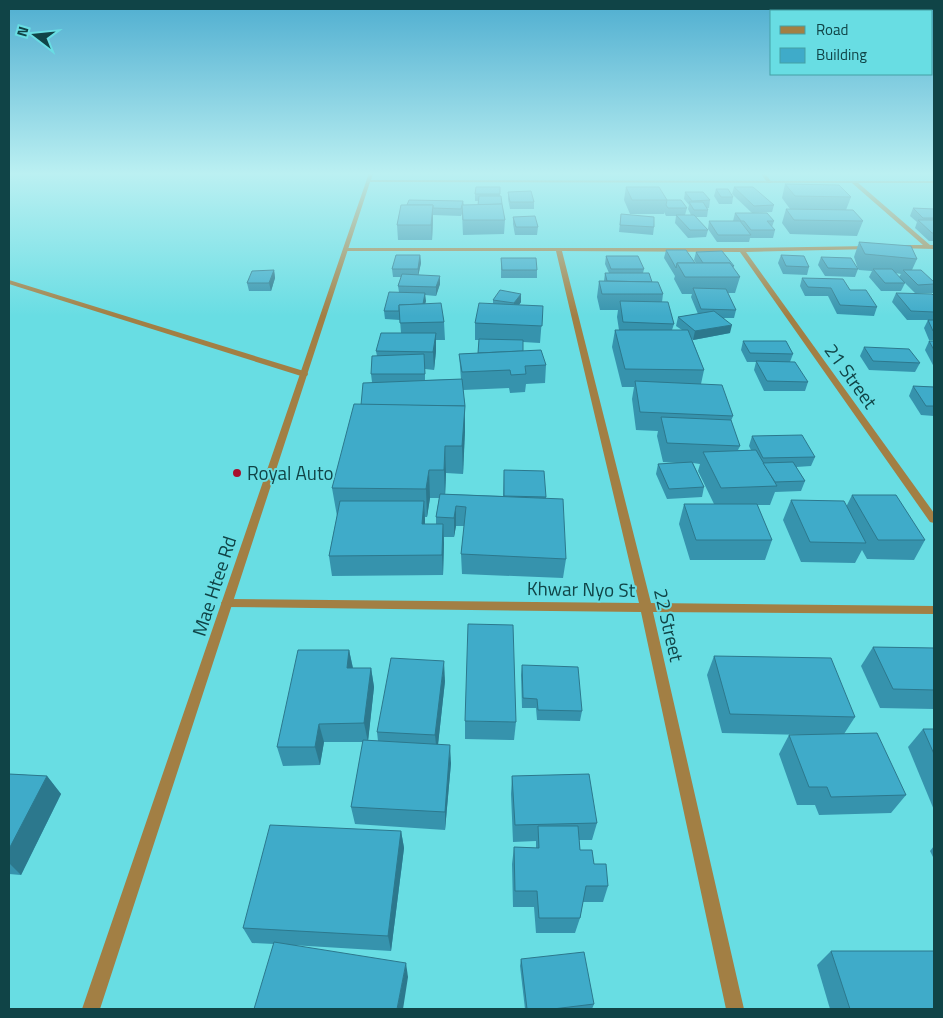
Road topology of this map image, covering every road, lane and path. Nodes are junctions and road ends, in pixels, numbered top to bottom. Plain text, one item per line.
1 (355, 221) edge
2 (900, 221) edge
3 (880, 248) edge
4 (889, 248) edge
5 (932, 248) edge
6 (346, 249) junction
7 (560, 250) junction
8 (742, 250) junction
9 (9, 282) edge
10 (304, 374) junction
11 (934, 520) edge
12 (227, 603) junction
13 (646, 607) junction
14 (934, 610) edge
15 (91, 1009) edge
16 (735, 1009) edge

1 - 6 street, Mae Htee Rd
2 - 5 street
3 - 8 street
4 - 5 street
6 - 7 street
6 - 10 street, Mae Htee Rd
7 - 8 street
7 - 13 street, 22 Street
8 - 11 street, 21 Street
9 - 10 street
10 - 12 street, Mae Htee Rd
12 - 13 street, Khwar Nyo St
12 - 15 street, Mae Htee Rd
13 - 14 street, Khwar Nyo St
13 - 16 street, 22 Street

